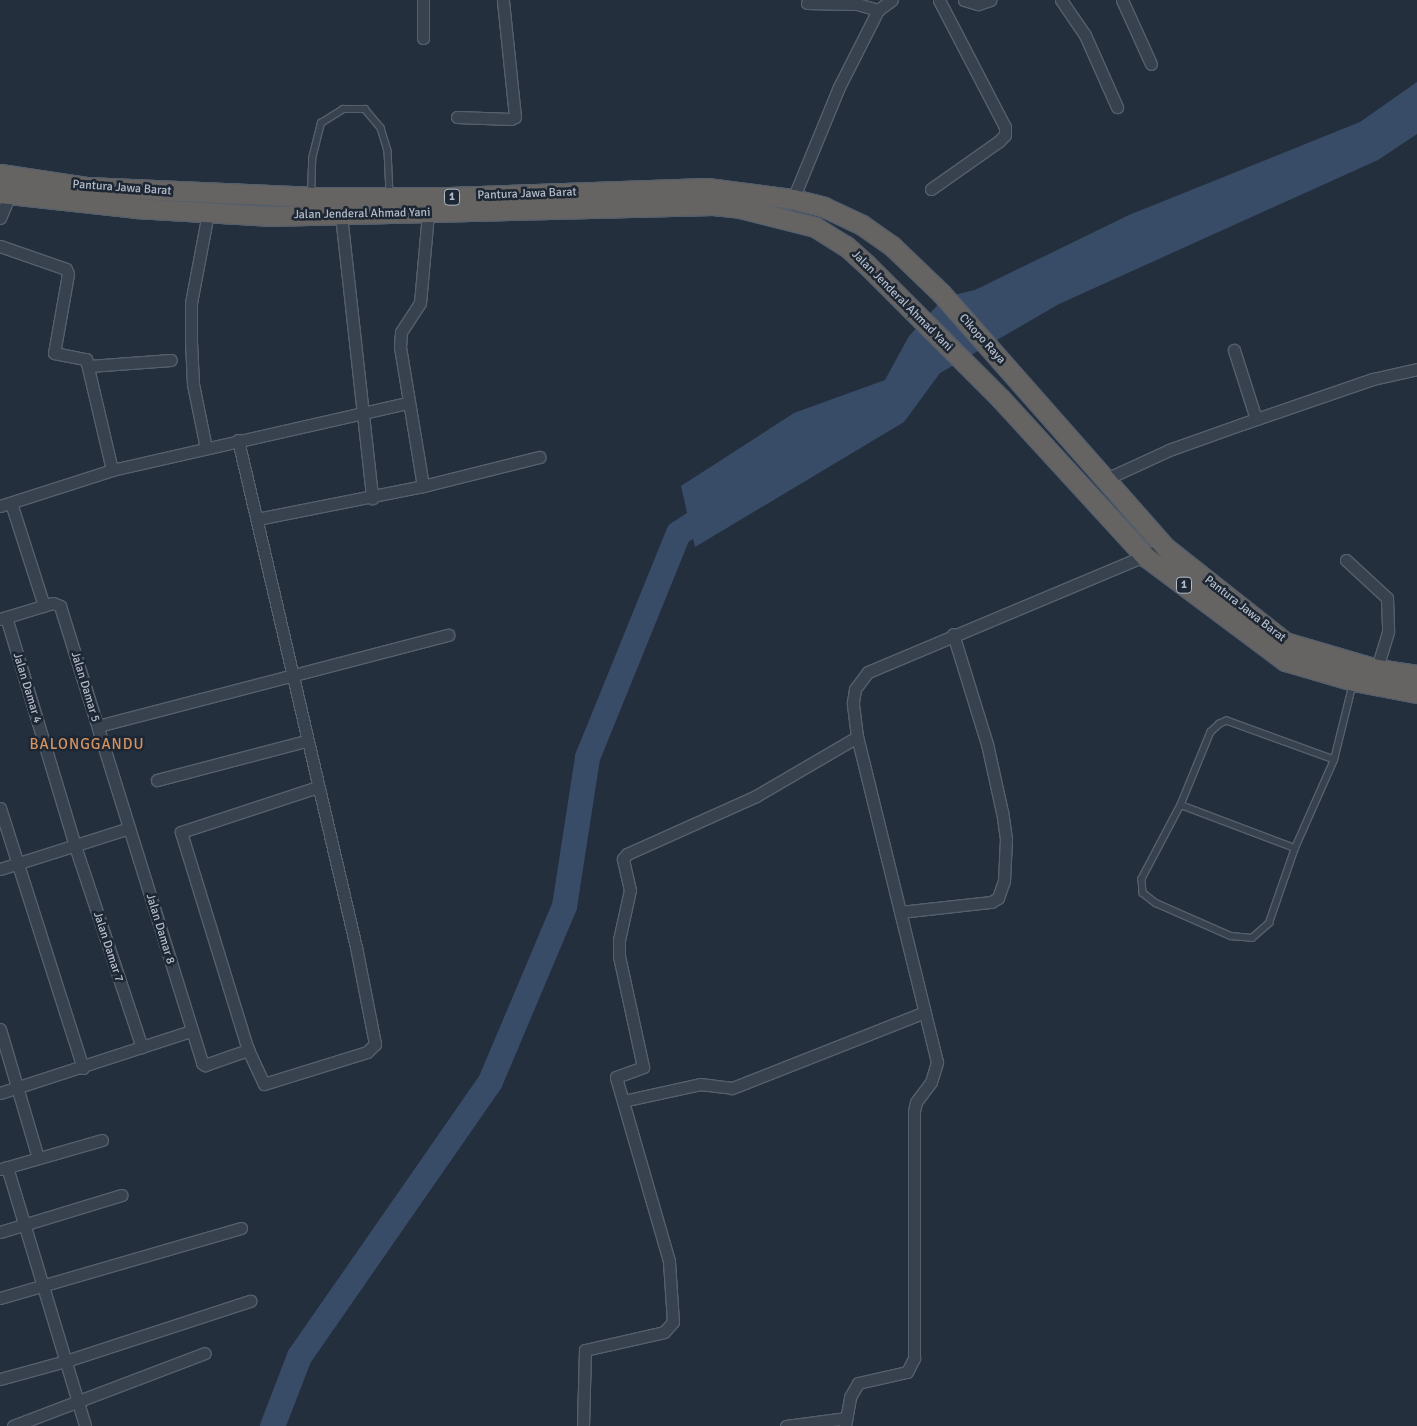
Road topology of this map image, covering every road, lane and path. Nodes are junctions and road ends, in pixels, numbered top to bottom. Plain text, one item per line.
1 (423, 0) edge
2 (503, 0) edge
3 (892, 0) edge
4 (939, 0) edge
5 (964, 0) edge
6 (990, 0) edge
7 (1061, 0) edge
8 (1122, 0) edge
9 (808, 3) dead end
10 (878, 10) junction
11 (423, 38) dead end
12 (1151, 64) dead end
13 (1117, 107) dead end
14 (457, 117) dead end
15 (6, 185) edge
16 (931, 189) dead end
17 (311, 197) junction
18 (794, 199) junction
19 (390, 205) junction
20 (208, 213) junction
21 (428, 213) junction
22 (341, 215) junction
23 (311, 216) junction
24 (0, 218) edge
25 (0, 246) edge
26 (892, 246) joint
27 (1234, 350) dead end
28 (171, 360) dead end
29 (89, 366) junction
30 (1417, 369) edge
31 (408, 403) junction
32 (362, 412) junction
33 (1256, 419) junction
34 (1068, 437) joint
35 (238, 440) junction
36 (206, 448) junction
37 (538, 457) dead end
38 (112, 470) junction
39 (1106, 479) junction
40 (423, 486) junction
41 (1093, 496) junction
42 (372, 498) junction
43 (5, 504) edge
44 (257, 519) junction
45 (1165, 547) junction
46 (1146, 557) junction
47 (1346, 560) dead end
48 (44, 606) junction
49 (3, 618) edge
50 (953, 634) junction
51 (448, 635) dead end
52 (1377, 668) junction
53 (290, 674) junction
54 (1417, 675) edge
55 (1354, 681) junction
56 (1417, 693) edge
57 (98, 726) junction
58 (857, 736) junction
59 (306, 741) junction
60 (1334, 760) junction
61 (157, 780) dead end
62 (318, 788) junction
63 (1181, 805) junction
64 (0, 808) edge
65 (129, 828) junction
66 (75, 846) junction
67 (1295, 848) junction
68 (17, 863) junction
69 (0, 869) edge
70 (900, 912) junction
71 (925, 1012) junction
72 (0, 1029) edge
73 (191, 1031) junction
74 (142, 1047) junction
75 (248, 1050) junction
76 (82, 1068) junction
77 (19, 1089) junction
78 (0, 1093) edge
79 (623, 1101) junction
80 (102, 1140) dead end
81 (38, 1158) junction
82 (4, 1168) edge
83 (122, 1195) dead end
84 (24, 1224) junction
85 (241, 1228) dead end
86 (0, 1232) edge
87 (44, 1285) junction
88 (0, 1298) edge
89 (250, 1301) dead end
90 (205, 1353) dead end
91 (66, 1361) junction
92 (0, 1379) edge
93 (77, 1403) junction
94 (846, 1422) edge
95 (16, 1426) edge
96 (85, 1426) edge
97 (583, 1426) edge
98 (786, 1426) edge

1 - 11 street
2 - 14 street
3 - 10 street
4 - 16 street
5 - 6 street
7 - 13 street
8 - 12 street
9 - 10 street
10 - 18 street
15 - 17 highway, Pantura Jawa Barat / 1
15 - 20 highway, Jalan Jenderal Ahmad Yani / 1
15 - 24 street
17 - 19 highway, Pantura Jawa Barat / 1
17 - 19 lane
17 - 23 highway
18 - 19 highway, Pantura Jawa Barat / 1
18 - 26 highway, Pantura Jawa Barat / 1
19 - 21 highway, Jalan Jenderal Ahmad Yani / 1
19 - 22 highway, Jalan Jenderal Ahmad Yani / 1
20 - 23 highway, Jalan Jenderal Ahmad Yani / 1
20 - 36 street
21 - 31 street
21 - 41 highway, Jalan Jenderal Ahmad Yani / 1
22 - 23 highway, Jalan Jenderal Ahmad Yani / 1
22 - 32 street
25 - 29 street
26 - 34 highway, Cikopo Raya / 1
27 - 33 street
28 - 29 street
29 - 38 street
30 - 33 street
31 - 32 street
31 - 40 street
32 - 35 street
32 - 42 street
33 - 39 street
34 - 39 highway, Pantura Jawa Barat / 1
35 - 36 street
35 - 44 street
36 - 38 street
37 - 40 street
38 - 43 street
39 - 41 highway
39 - 45 highway, Pantura Jawa Barat / 1
40 - 42 street
41 - 46 highway, Jalan Jenderal Ahmad Yani / 1
42 - 44 street
43 - 48 street
44 - 53 street
45 - 46 street
45 - 52 highway, Pantura Jawa Barat / 1
46 - 50 street
46 - 55 highway, Jalan Jenderal Ahmad Yani / 1
47 - 52 street
48 - 49 street
48 - 57 street, Jalan Damar 5
49 - 66 street, Jalan Damar 4
50 - 58 street
50 - 70 street
51 - 53 street
52 - 54 highway, Pantura Jawa Barat / 1
53 - 57 street
53 - 59 street
55 - 56 highway, Jalan Jenderal Ahmad Yani / 1
55 - 60 lane
57 - 65 street, Jalan Damar 5
58 - 70 street
58 - 79 street
59 - 61 street
59 - 62 street
60 - 63 lane
60 - 67 lane
62 - 75 street
62 - 75 street
63 - 67 lane
63 - 67 lane
64 - 68 street
65 - 66 street
65 - 73 street, Jalan Damar 8
66 - 68 street
66 - 74 street, Jalan Damar 7
68 - 69 street
68 - 76 street
70 - 71 street
71 - 79 street
71 - 94 street
72 - 77 street
73 - 74 street
73 - 75 street, Jalan Damar 8
74 - 76 street
76 - 77 street
77 - 78 street
77 - 81 street
79 - 97 street
80 - 81 street
81 - 82 street
82 - 84 street
83 - 84 street
84 - 86 street
84 - 87 street
85 - 87 street
87 - 88 street
87 - 91 street
89 - 91 street
90 - 93 street
91 - 92 street
91 - 93 street
93 - 95 street
93 - 96 street
94 - 98 street

